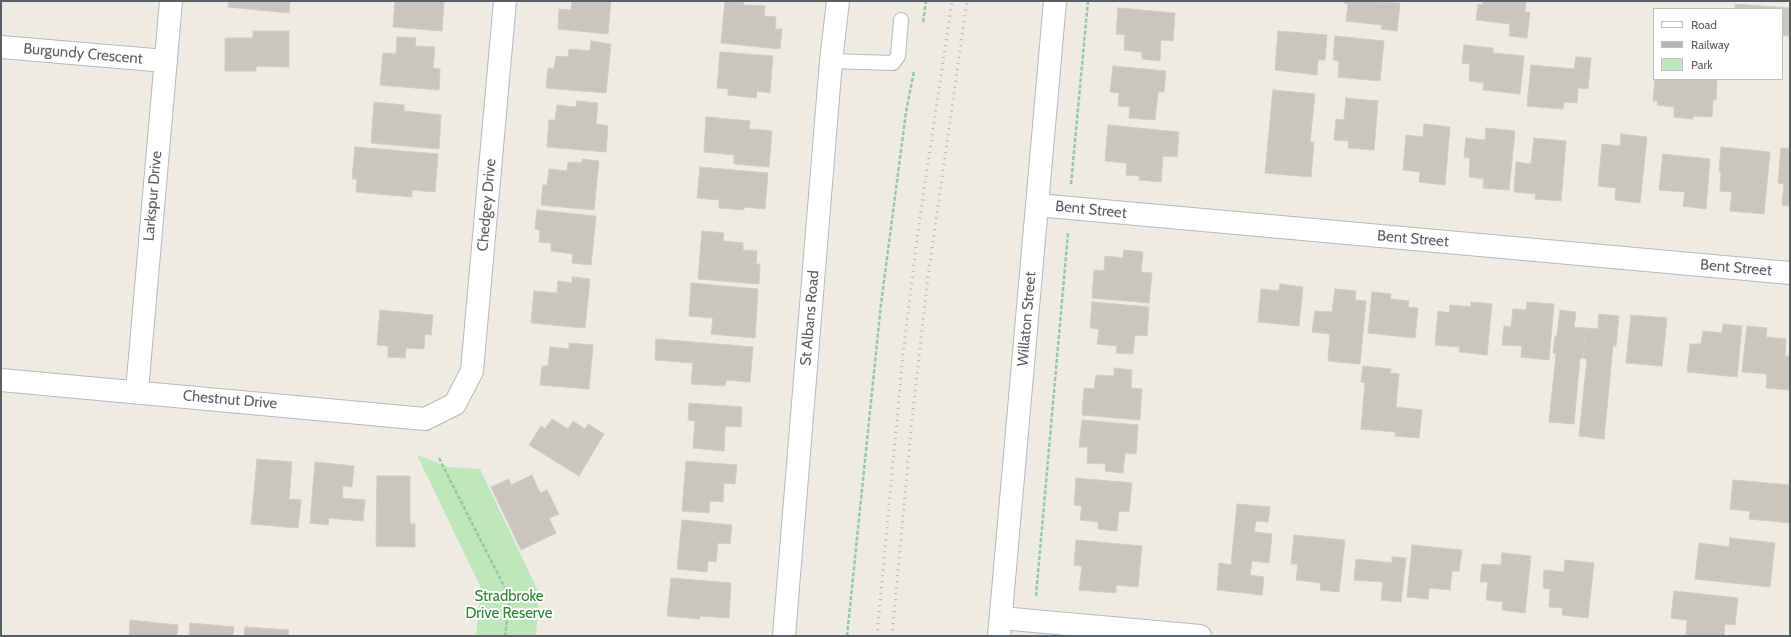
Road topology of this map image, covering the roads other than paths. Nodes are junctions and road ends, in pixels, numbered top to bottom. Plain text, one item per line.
1 (171, 1) edge
2 (505, 1) edge
3 (838, 1) edge
4 (1055, 1) edge
5 (901, 20) dead end
6 (1, 47) edge
7 (166, 61) junction
8 (831, 61) junction
9 (1037, 205) junction
10 (1790, 273) edge
11 (1, 380) edge
12 (137, 391) junction
13 (455, 404) joint
14 (1000, 627) edge
15 (784, 636) edge
16 (1200, 636) edge

1 - 7 street, Larkspur Drive
2 - 13 street, Chedgey Drive
3 - 8 street, St Albans Road
4 - 9 street, Willaton Street
5 - 8 lane
6 - 7 street, Burgundy Crescent
7 - 12 street, Larkspur Drive
8 - 15 street, St Albans Road
9 - 10 street, Bent Street
9 - 14 street, Willaton Street
11 - 12 street, Chestnut Drive
12 - 13 street, Chestnut Drive
14 - 16 street

